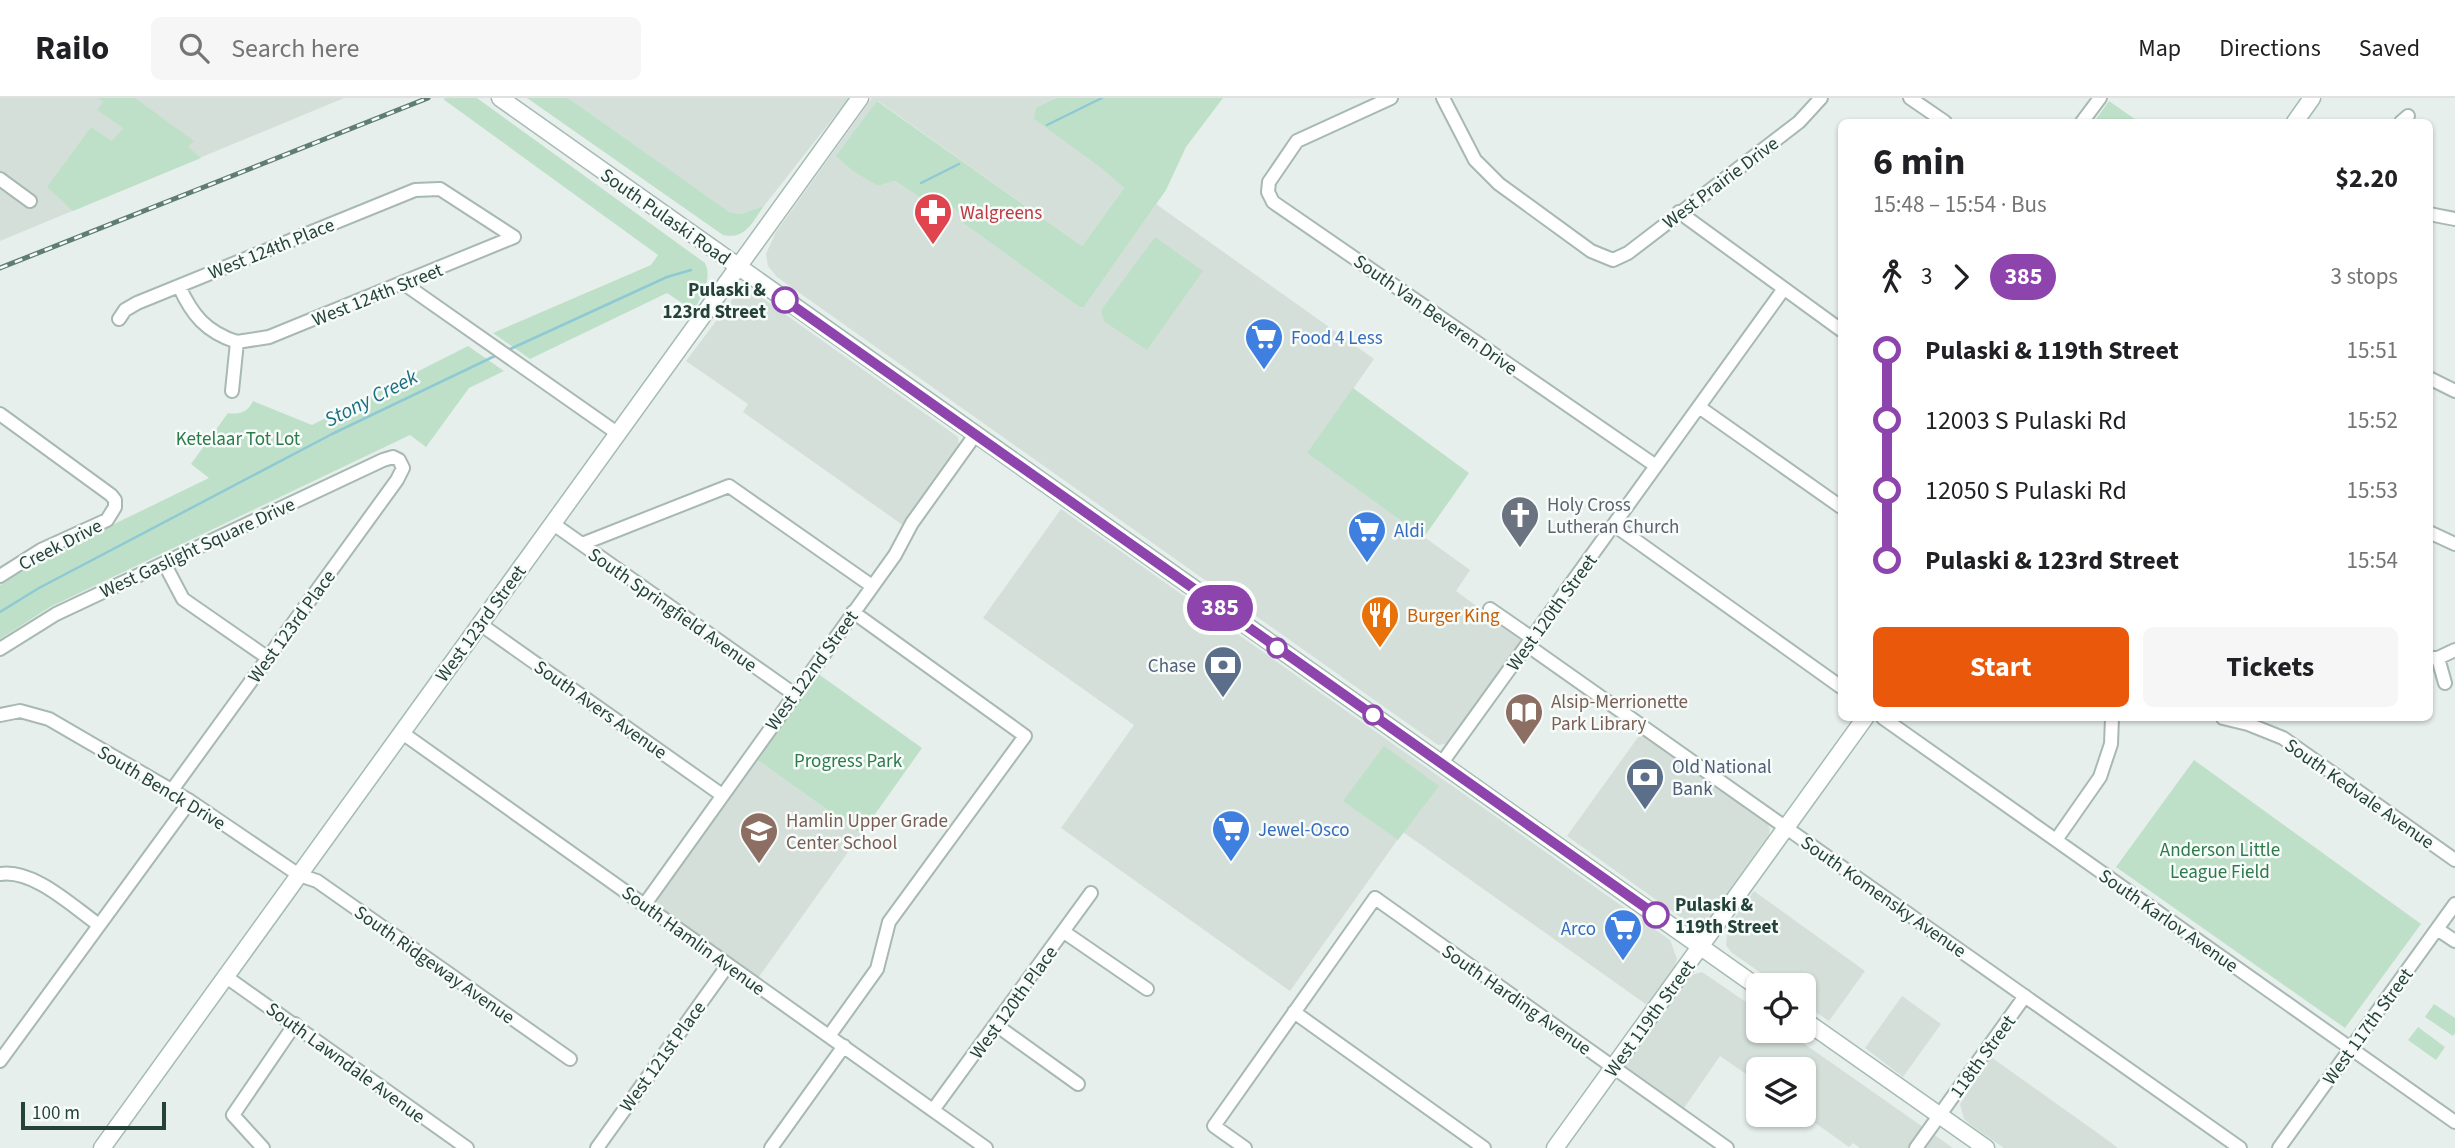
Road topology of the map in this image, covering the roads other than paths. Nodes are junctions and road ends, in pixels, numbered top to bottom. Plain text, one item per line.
1 (860, 98) edge
2 (1391, 98) edge
3 (1443, 98) edge
4 (1821, 98) edge
5 (1910, 98) edge
6 (2100, 98) edge
7 (2312, 98) edge
8 (506, 102) edge
9 (1941, 119) edge
10 (2084, 119) edge
11 (2297, 119) edge
12 (0, 179) edge
13 (429, 188) joint
14 (30, 201) dead end
15 (1679, 212) junction
16 (2433, 215) edge
17 (2455, 219) edge
18 (737, 267) junction
19 (403, 284) junction
20 (179, 286) junction
21 (1783, 290) junction
22 (119, 319) dead end
23 (1838, 328) edge
24 (237, 342) junction
25 (2433, 380) edge
26 (232, 391) dead end
27 (2455, 391) edge
28 (1699, 407) junction
29 (0, 414) edge
30 (617, 433) junction
31 (975, 435) junction
32 (399, 460) joint
33 (1656, 466) junction
34 (1838, 505) edge
35 (552, 523) junction
36 (1614, 525) junction
37 (2433, 533) edge
38 (582, 544) junction
39 (2455, 544) edge
40 (164, 563) junction
41 (0, 576) edge
42 (872, 586) junction
43 (1490, 609) dead end
44 (853, 612) junction
45 (480, 624) junction
46 (1530, 642) junction
47 (0, 649) edge
48 (2455, 650) edge
49 (268, 658) junction
50 (2433, 658) edge
51 (2445, 683) dead end
52 (1838, 685) edge
53 (794, 695) junction
54 (0, 715) edge
55 (1863, 721) edge
56 (1887, 721) edge
57 (2112, 721) edge
58 (2236, 721) edge
59 (401, 732) junction
60 (1441, 764) junction
61 (172, 790) junction
62 (722, 795) junction
63 (190, 801) junction
64 (1785, 827) junction
65 (2056, 840) junction
66 (2455, 860) edge
67 (0, 874) edge
68 (299, 875) junction
69 (1091, 893) dead end
70 (645, 904) junction
71 (2455, 904) edge
72 (99, 925) junction
73 (2437, 929) junction
74 (1064, 932) junction
75 (2455, 941) edge
76 (1700, 947) junction
77 (728, 965) junction
78 (225, 976) junction
79 (1746, 979) edge
80 (1147, 989) dead end
81 (2025, 996) junction
82 (1294, 1012) junction
83 (295, 1024) junction
84 (996, 1025) junction
85 (1816, 1028) edge
86 (829, 1036) junction
87 (844, 1046) junction
88 (2351, 1048) junction
89 (570, 1059) dead end
90 (0, 1062) edge
91 (1613, 1068) junction
92 (1078, 1084) dead end
93 (933, 1110) junction
94 (1939, 1115) junction
95 (2455, 1122) edge
96 (460, 1146) edge
97 (102, 1148) edge
98 (263, 1148) edge
99 (597, 1148) edge
100 (771, 1148) edge
101 (986, 1148) edge
102 (1245, 1148) edge
103 (1484, 1148) edge
104 (1555, 1148) edge
105 (1727, 1148) edge
106 (1916, 1148) edge
107 (1986, 1148) edge
108 (2240, 1148) edge
109 (2279, 1148) edge

1 - 18 street, West 123rd Street
2 - 33 street, South Van Beveren Drive
3 - 15 street, West Prairie Drive
4 - 15 street, West Prairie Drive
5 - 9 street
6 - 10 street
7 - 11 street
8 - 18 street, South Pulaski Road
12 - 14 street
13 - 19 street, West 124th Street
13 - 20 street, West 124th Place
15 - 21 street
16 - 17 street
18 - 30 street, West 123rd Street
18 - 31 street, South Pulaski Road
19 - 24 street, West 124th Street
19 - 30 street
20 - 22 street, West 124th Place
20 - 24 street
21 - 23 street
21 - 28 street, West 120th Street
24 - 26 street
25 - 27 street
28 - 33 street, West 120th Street
28 - 34 street
29 - 41 street, Creek Drive
30 - 35 street, West 123rd Street
31 - 42 street, West 122nd Street
31 - 60 street, South Pulaski Road
32 - 40 street, West Gaslight Square Drive
32 - 49 street, West 123rd Place
33 - 36 street, West 120th Street
35 - 38 street, South Springfield Avenue
35 - 45 street, West 123rd Street
36 - 46 street, West 120th Street
36 - 52 street
37 - 39 street
38 - 42 street
38 - 53 street, South Springfield Avenue
40 - 47 street, West Gaslight Square Drive
40 - 49 street
42 - 44 street, West 122nd Street
43 - 46 street, South Komensky Avenue
44 - 53 street, West 122nd Street
44 - 86 street
45 - 59 street, West 123rd Street
45 - 62 street, South Avers Avenue
46 - 60 street, West 120th Street
46 - 64 street, South Komensky Avenue
48 - 50 street
49 - 61 street, West 123rd Place
50 - 51 street
53 - 62 street, West 122nd Street
54 - 61 street, South Benck Drive
55 - 64 street, West 119th Street
56 - 65 street, South Karlov Avenue
57 - 65 street
58 - 66 street, South Kedvale Avenue
59 - 68 street, West 123rd Street
59 - 70 street, South Hamlin Avenue
60 - 76 street, South Pulaski Road
61 - 63 street, South Benck Drive
62 - 70 street, West 122nd Street
63 - 68 street, South Benck Drive
63 - 72 street
64 - 76 street, West 119th Street
64 - 81 street, South Komensky Avenue
65 - 88 street, South Karlov Avenue
67 - 72 street
68 - 78 street, West 123rd Street
68 - 89 street, South Ridgeway Avenue
69 - 74 street, West 120th Place
70 - 77 street, South Hamlin Avenue
71 - 73 street, West 117th Street
72 - 90 street
73 - 75 street
73 - 88 street, West 117th Street
74 - 80 street
74 - 84 street, West 120th Place
76 - 79 street, South Pulaski Road
76 - 91 street, West 119th Street
77 - 86 street, South Hamlin Avenue
77 - 99 street, West 121st Place
78 - 83 street, South Lawndale Avenue
78 - 97 street, West 123rd Street
81 - 94 street, 118th Street
81 - 108 street, South Komensky Avenue
82 - 91 street, South Harding Avenue
82 - 102 street
82 - 103 street
83 - 96 street, South Lawndale Avenue
83 - 98 street
84 - 92 street
84 - 93 street, West 120th Place
85 - 94 street
86 - 87 street, South Hamlin Avenue
87 - 93 street, South Hamlin Avenue
87 - 100 street
88 - 95 street, South Karlov Avenue
88 - 109 street, West 117th Street
91 - 104 street, West 119th Street
91 - 105 street, South Harding Avenue
93 - 101 street, South Hamlin Avenue
94 - 106 street, 118th Street
94 - 107 street

